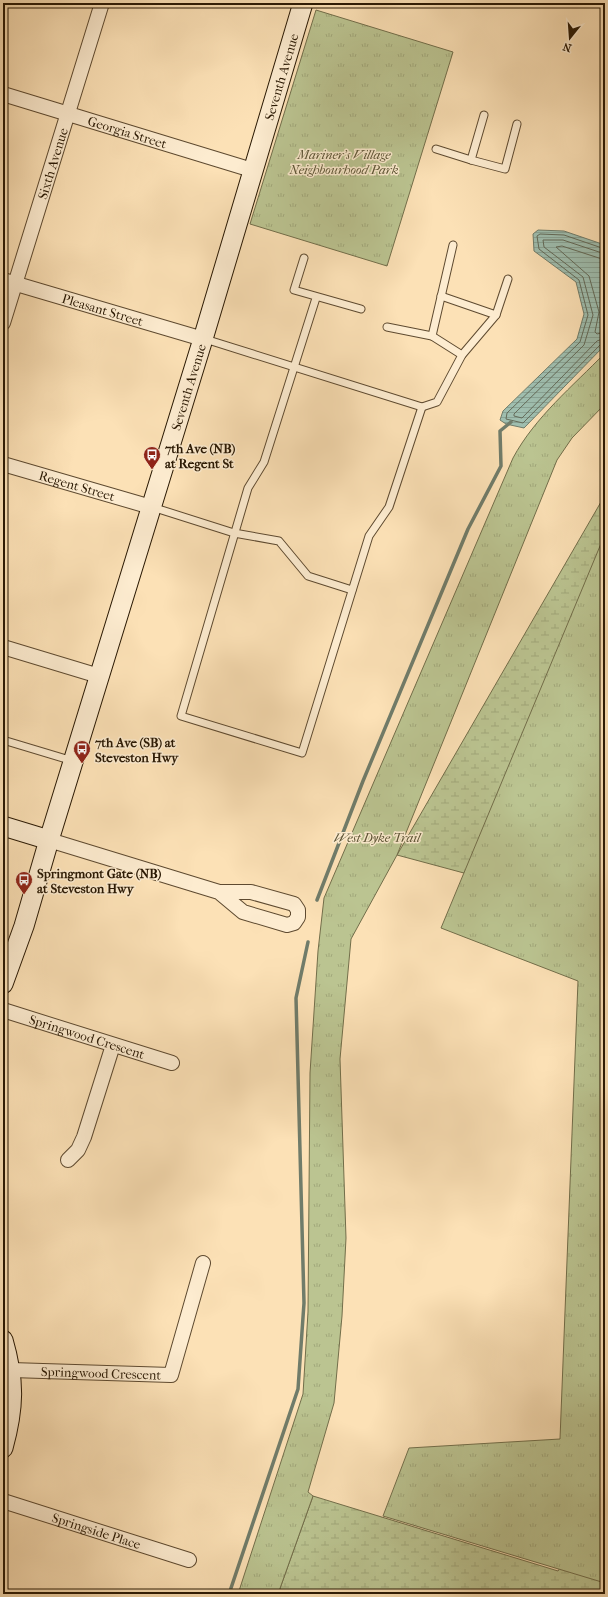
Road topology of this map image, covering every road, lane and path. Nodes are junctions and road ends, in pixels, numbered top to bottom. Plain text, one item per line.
1 (102, 3) edge
2 (303, 3) edge
3 (3, 94) edge
4 (68, 114) junction
5 (484, 115) dead end
6 (517, 124) dead end
7 (436, 149) dead end
8 (471, 160) junction
9 (252, 170) junction
10 (453, 245) dead end
11 (304, 258) dead end
12 (508, 279) dead end
13 (9, 281) edge
14 (441, 296) junction
15 (316, 298) junction
16 (361, 309) dead end
17 (496, 314) junction
18 (3, 323) edge
19 (387, 327) dead end
20 (432, 336) junction
21 (203, 339) junction
22 (462, 355) junction
23 (294, 367) junction
24 (422, 407) junction
25 (3, 464) edge
26 (151, 507) junction
27 (234, 533) junction
28 (352, 590) junction
29 (3, 647) edge
30 (99, 676) junction
31 (3, 740) edge
32 (73, 761) junction
33 (3, 826) edge
34 (49, 840) junction
35 (218, 892) junction
36 (3, 984) edge
37 (3, 1010) edge
38 (113, 1045) junction
39 (172, 1063) dead end
40 (68, 1160) dead end
41 (203, 1263) dead end
42 (3, 1340) edge
43 (11, 1370) junction
44 (3, 1448) edge
45 (3, 1501) edge
46 (189, 1560) dead end

1 - 4 street, Sixth Avenue
2 - 9 street, Seventh Avenue
3 - 4 street, Georgia Street
4 - 9 street, Georgia Street
4 - 13 street, Sixth Avenue
5 - 8 lane
6 - 8 lane
7 - 8 lane
9 - 21 street, Seventh Avenue
10 - 14 lane
11 - 15 lane
12 - 17 lane
13 - 18 street, Sixth Avenue
13 - 21 street, Pleasant Street
14 - 17 lane
14 - 20 lane
15 - 16 lane
15 - 23 lane
17 - 22 lane
19 - 20 lane
20 - 22 lane
21 - 23 lane
21 - 26 street, Seventh Avenue
22 - 24 lane
23 - 24 lane
23 - 27 lane
24 - 28 lane
25 - 26 street, Regent Street
26 - 27 lane
26 - 30 street, Seventh Avenue
27 - 28 lane
27 - 28 lane
29 - 30 street
30 - 32 street, Seventh Avenue
31 - 32 lane
32 - 34 street, Seventh Avenue
33 - 34 street
34 - 35 street
34 - 36 street, Seventh Avenue
35 - 35 street
37 - 38 street, Springwood Crescent
38 - 39 street, Springwood Crescent
38 - 40 street
41 - 43 street, Springwood Crescent
42 - 43 street
43 - 44 street
45 - 46 street, Springside Place

